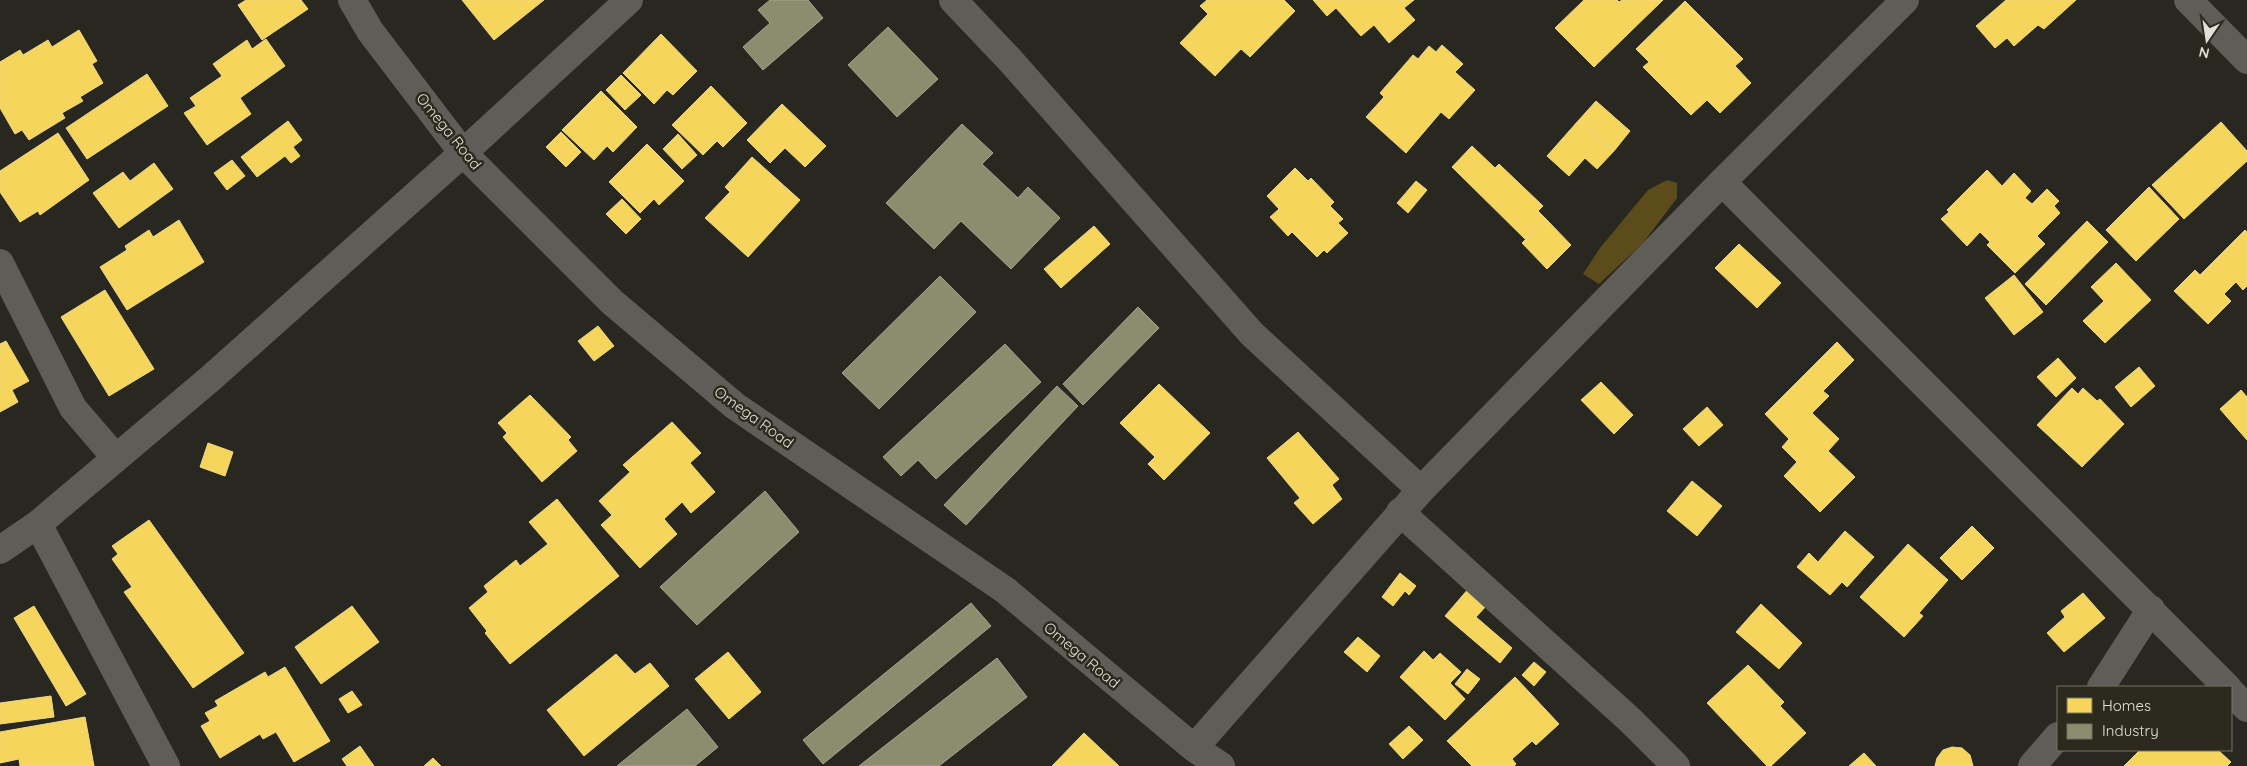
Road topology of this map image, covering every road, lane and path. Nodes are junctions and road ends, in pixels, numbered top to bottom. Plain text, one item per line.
1 (352, 0) edge
2 (629, 0) edge
3 (954, 0) edge
4 (1905, 0) edge
5 (2188, 0) edge
6 (2247, 60) edge
7 (463, 153) junction
8 (1722, 182) junction
9 (0, 263) edge
10 (114, 457) junction
11 (1421, 490) junction
12 (1400, 512) junction
13 (38, 524) junction
14 (0, 550) edge
15 (2151, 609) junction
16 (2102, 686) edge
17 (2226, 686) edge
18 (2232, 693) edge
19 (2247, 708) edge
20 (2057, 737) edge
21 (1194, 748) junction
22 (166, 766) edge
23 (1221, 766) edge
24 (1676, 766) edge
25 (2032, 766) edge

1 - 7 street, Omega Road
2 - 7 street
3 - 11 street
4 - 8 street
5 - 6 street
7 - 10 street
7 - 21 street, Omega Road
8 - 11 street
8 - 15 street
9 - 10 street
10 - 13 street
11 - 12 street
12 - 21 street
12 - 24 street
13 - 14 street
13 - 22 street
15 - 16 street
15 - 17 street
18 - 19 street
20 - 25 street
21 - 23 street, Omega Road

